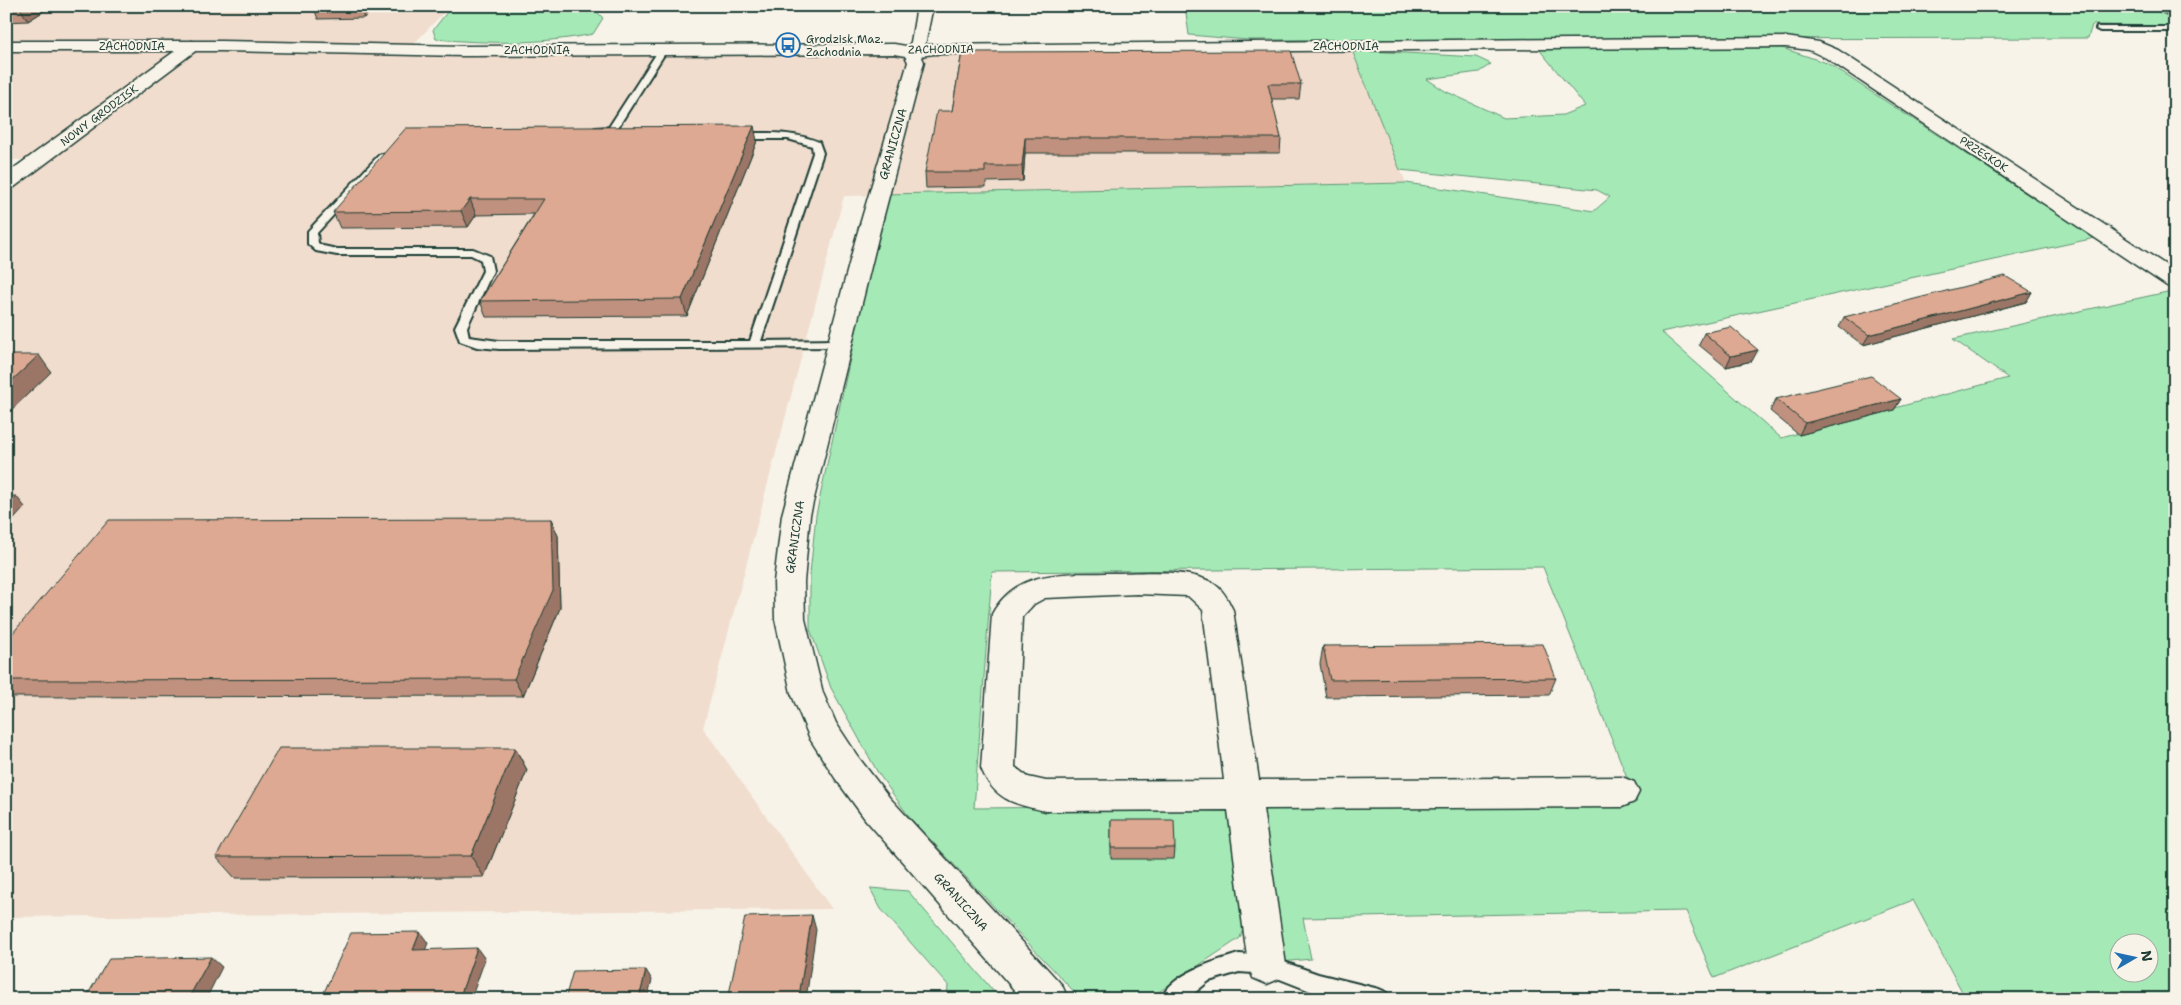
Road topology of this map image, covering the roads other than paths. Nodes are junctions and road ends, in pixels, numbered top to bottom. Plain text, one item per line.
1 (925, 6) edge
2 (2156, 6) edge
3 (2175, 15) edge
4 (2100, 29) dead end
5 (2175, 29) edge
6 (1786, 42) joint
7 (6, 46) edge
8 (192, 46) junction
9 (662, 50) junction
10 (912, 52) junction
11 (583, 130) edge
12 (726, 136) edge
13 (392, 146) edge
14 (6, 184) edge
15 (2175, 281) edge
16 (840, 344) junction
17 (754, 345) junction
18 (1622, 792) dead end
19 (1244, 794) junction
20 (1267, 965) junction
21 (1048, 999) edge
22 (1171, 999) edge
23 (1379, 999) edge

1 - 10 street, GRANICZNA
2 - 3 lane
4 - 5 lane
6 - 10 street, ZACHODNIA
6 - 15 street, PRZESKOK
7 - 8 street, ZACHODNIA
8 - 9 street, ZACHODNIA
8 - 14 street, NOWY GRODZISK
9 - 10 street, ZACHODNIA
9 - 11 lane
10 - 16 street, GRANICZNA
12 - 17 lane
13 - 17 lane
16 - 17 lane
16 - 21 street, GRANICZNA
18 - 19 street
19 - 19 street
19 - 20 street
20 - 22 lane
20 - 23 lane

